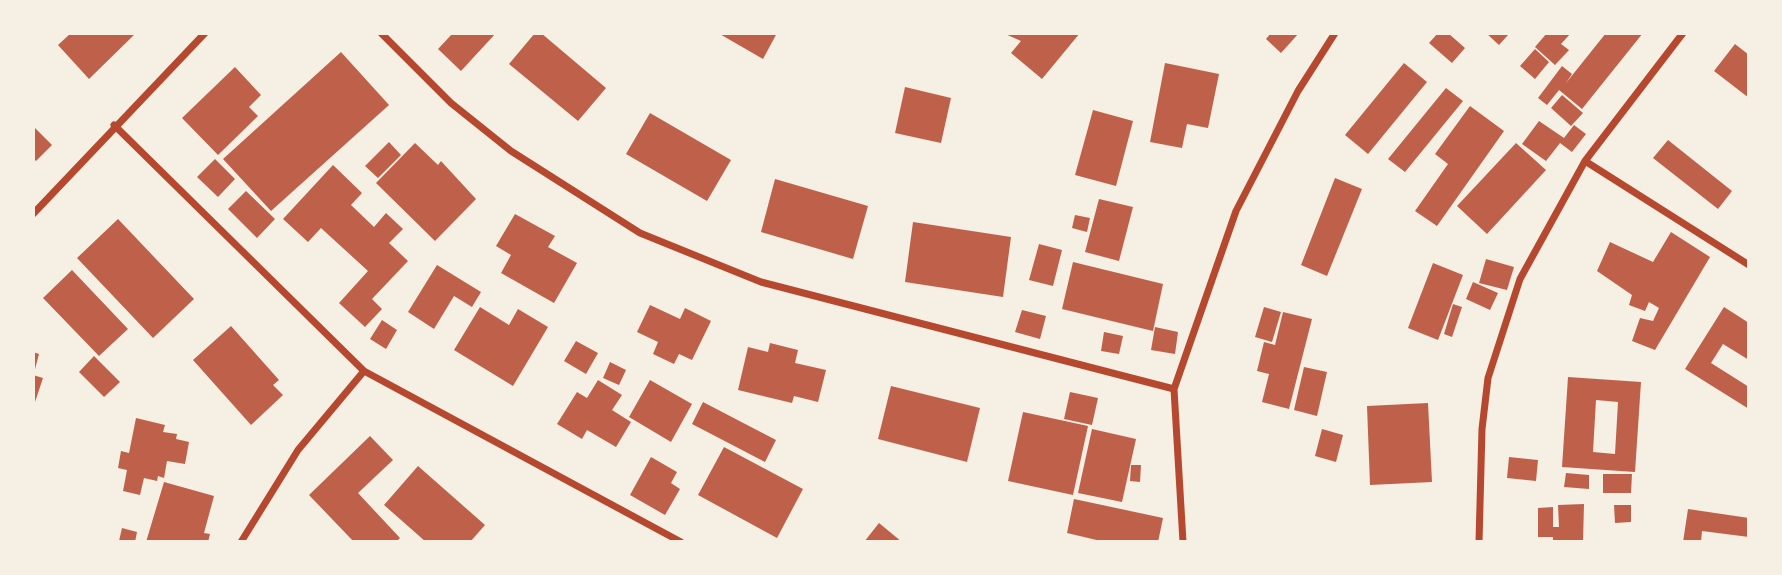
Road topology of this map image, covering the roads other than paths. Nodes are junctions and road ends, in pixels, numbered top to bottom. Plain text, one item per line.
1 (205, 33) edge
2 (381, 33) edge
3 (1335, 33) edge
4 (1683, 33) edge
5 (114, 125) junction
6 (1585, 161) junction
7 (33, 214) edge
8 (1749, 265) edge
9 (364, 371) junction
10 (1174, 389) junction
11 (241, 542) edge
12 (681, 542) edge
13 (1183, 542) edge
14 (1479, 542) edge

1 - 5 street
2 - 10 street
3 - 10 street
4 - 6 street
5 - 7 street
5 - 9 street
6 - 8 street
6 - 14 street
9 - 11 street
9 - 12 street
10 - 13 street

